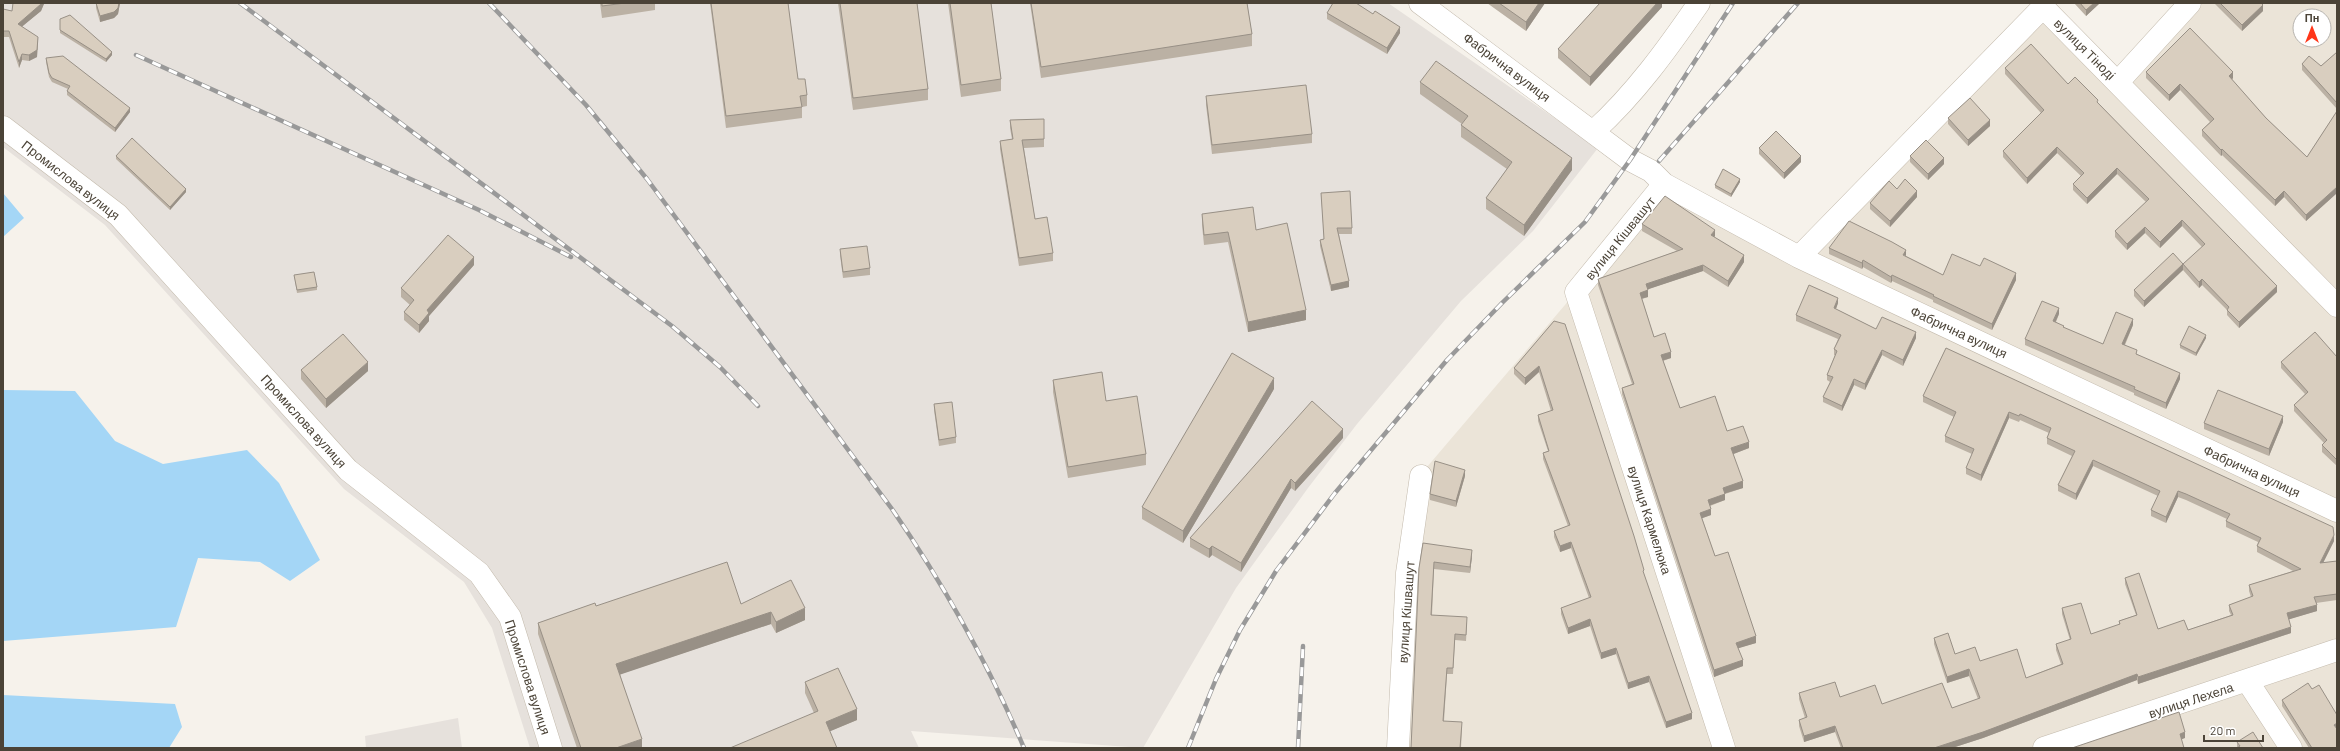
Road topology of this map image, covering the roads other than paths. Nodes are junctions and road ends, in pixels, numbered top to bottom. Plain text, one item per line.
1 (1420, 3) edge
2 (1699, 3) edge
3 (2190, 3) edge
4 (2118, 82) junction
5 (3, 127) edge
6 (1594, 131) junction
7 (1664, 184) junction
8 (1799, 257) junction
9 (1576, 292) joint
10 (2336, 302) edge
11 (1421, 476) dead end
12 (2337, 511) edge
13 (2337, 650) edge
14 (2248, 682) junction
15 (551, 748) edge
16 (1398, 748) edge
17 (1724, 748) edge
18 (2044, 748) edge
19 (2291, 748) edge

1 - 6 street, Фабрична вулиця
2 - 6 street
3 - 4 street
4 - 8 street, вулиця Тіноді
4 - 10 street, вулиця Тіноді
5 - 15 street, Промислова вулиця
6 - 7 street, Фабрична вулиця
7 - 8 street, Фабрична вулиця
7 - 9 street, вулиця Кішвашут
8 - 12 street, Фабрична вулиця
9 - 17 street, вулиця Кармелюка
11 - 16 street, вулиця Кішвашут
13 - 14 street, вулиця Лехела
14 - 18 street, вулиця Лехела
14 - 19 street

